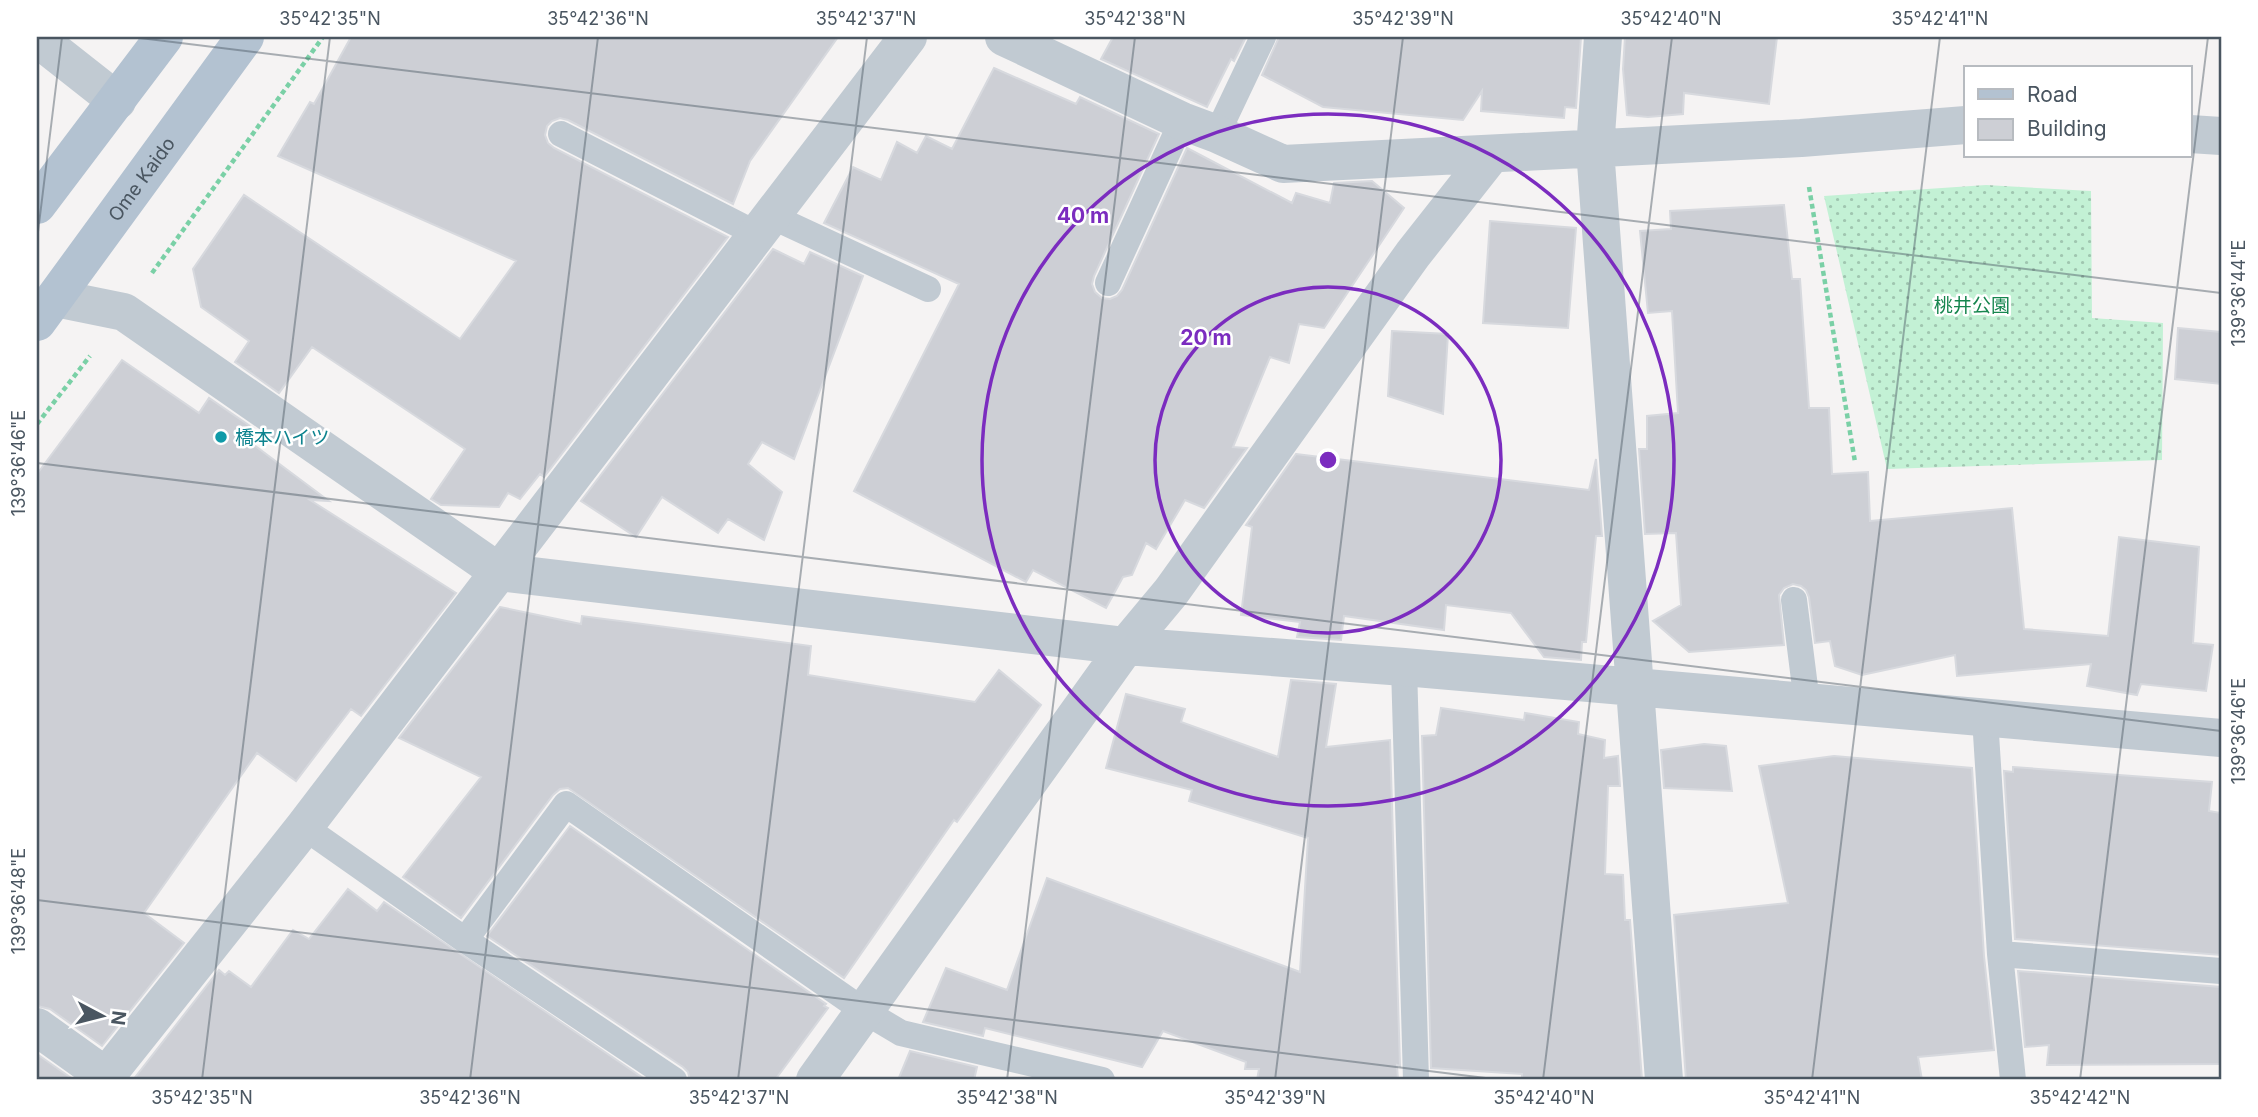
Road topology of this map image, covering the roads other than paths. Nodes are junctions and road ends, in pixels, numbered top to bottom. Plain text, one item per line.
1 (163, 37) edge
2 (245, 37) edge
3 (908, 37) edge
4 (1004, 37) edge
5 (1263, 37) edge
6 (1603, 37) edge
7 (37, 38) edge
8 (117, 101) junction
9 (1182, 121) junction
10 (1964, 125) edge
11 (561, 134) dead end
12 (1217, 134) junction
13 (2192, 134) edge
14 (2221, 136) edge
15 (1595, 149) junction
16 (1491, 155) junction
17 (37, 205) edge
18 (764, 225) junction
19 (1108, 283) dead end
20 (928, 289) dead end
21 (46, 310) edge
22 (499, 572) junction
23 (1794, 600) dead end
24 (1126, 646) junction
25 (1404, 667) junction
26 (1636, 688) junction
27 (1807, 703) junction
28 (1985, 718) junction
29 (2221, 738) edge
30 (304, 827) junction
31 (465, 940) junction
32 (2000, 954) junction
33 (2221, 971) edge
34 (864, 1011) junction
35 (37, 1027) edge
36 (106, 1079) edge
37 (674, 1080) edge
38 (815, 1080) edge
39 (1102, 1080) edge
40 (1416, 1080) edge
41 (1664, 1080) edge
42 (2013, 1080) edge

1 - 8 main road
2 - 21 main road, Ome Kaido
3 - 18 street
4 - 9 street
5 - 12 lane
6 - 15 street
7 - 8 street
8 - 17 main road
9 - 12 street
9 - 19 lane
10 - 15 street
11 - 18 lane
12 - 16 street
13 - 14 street
15 - 16 street
15 - 26 street
16 - 24 street
18 - 20 lane
18 - 22 street
21 - 22 street
22 - 24 street
22 - 30 street
23 - 27 lane
24 - 25 street
24 - 34 street
25 - 26 street
25 - 40 lane
26 - 27 street
26 - 41 street
27 - 28 street
28 - 29 street
28 - 32 lane
30 - 31 lane
30 - 36 street
31 - 34 lane
31 - 37 lane
32 - 33 lane
32 - 42 lane
34 - 38 street
34 - 39 lane
35 - 36 street

